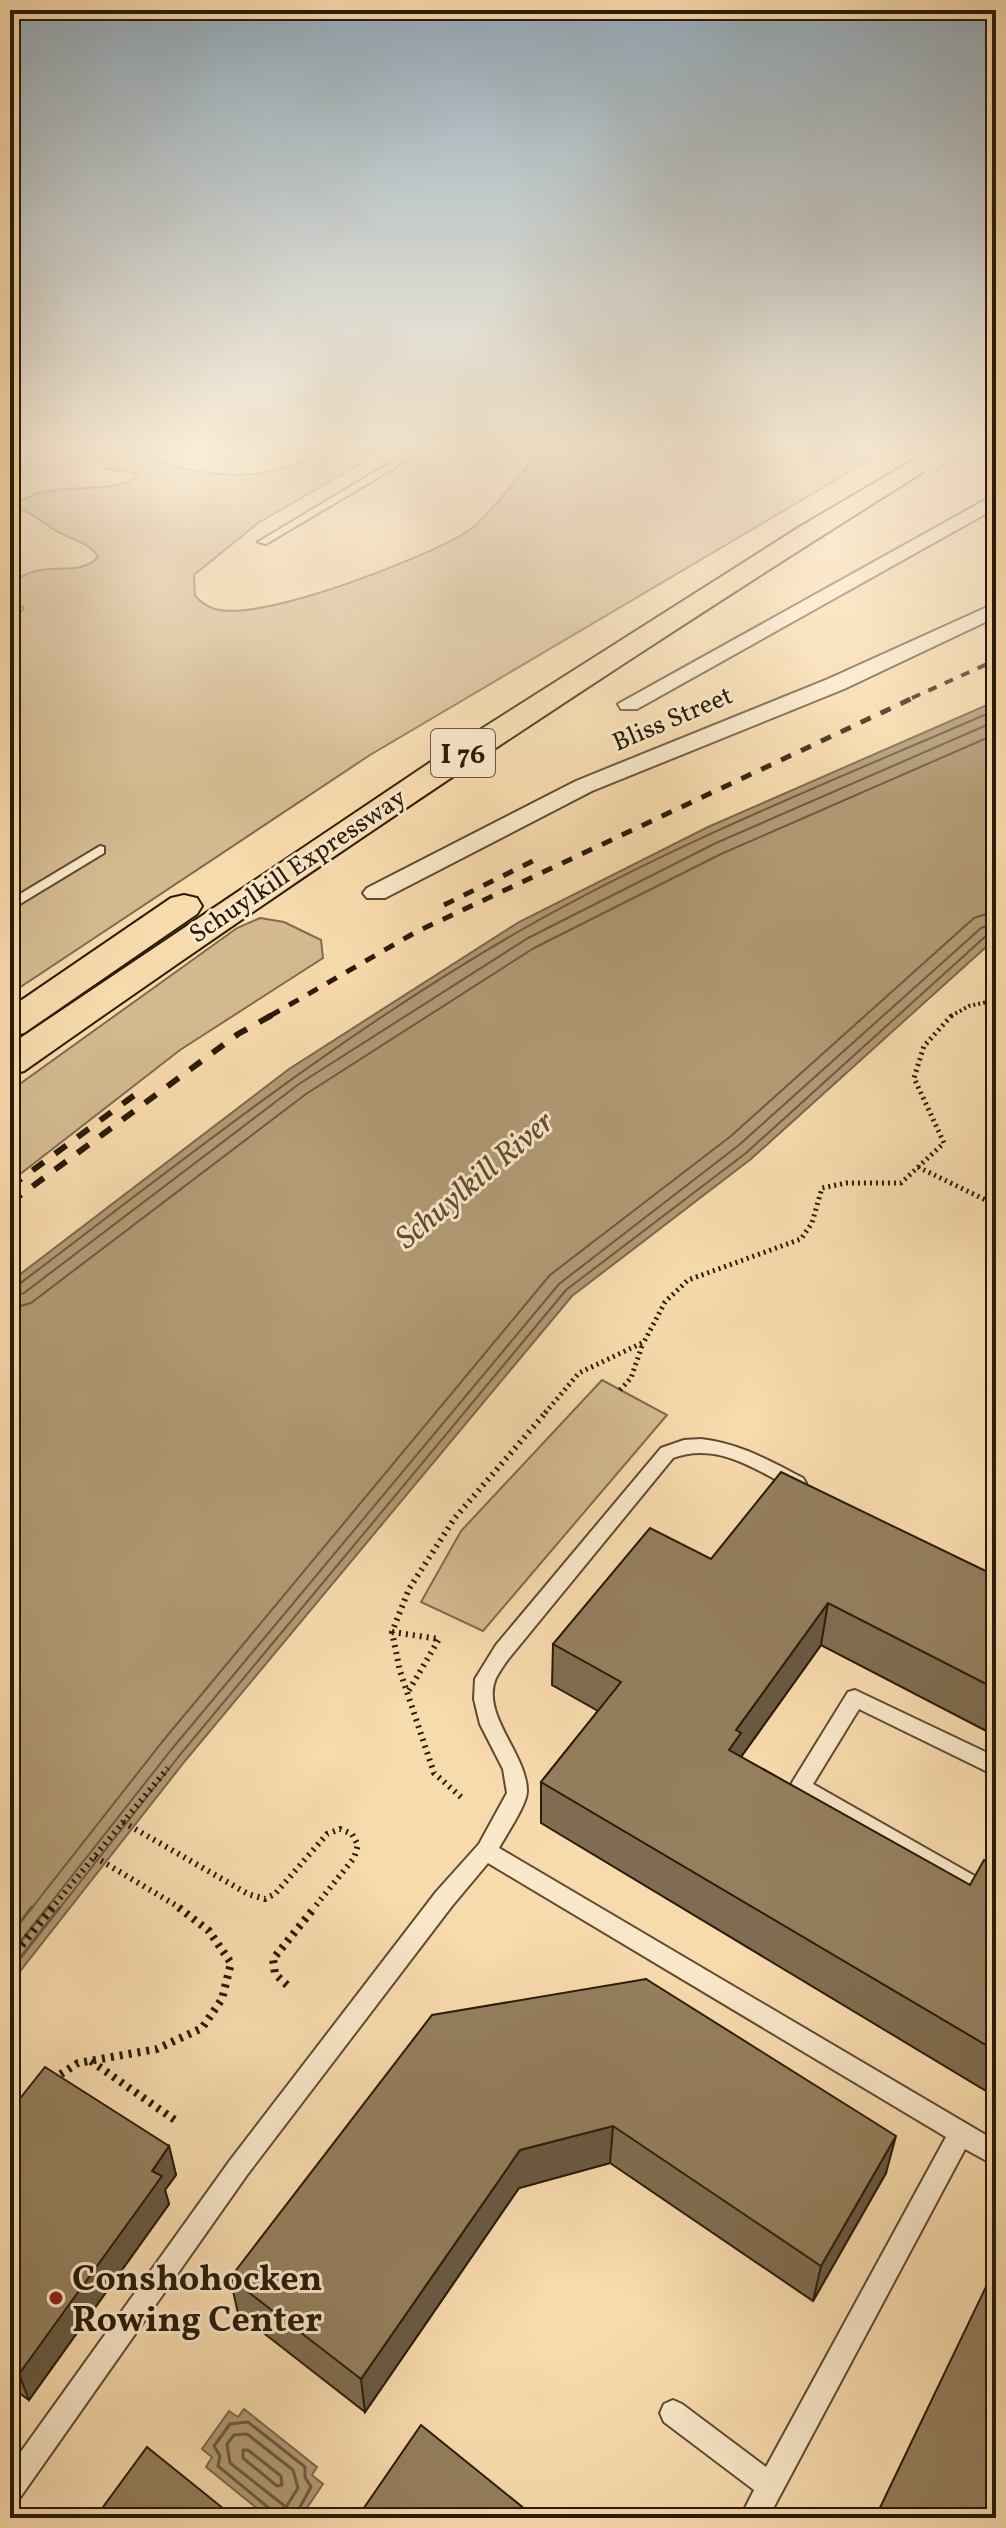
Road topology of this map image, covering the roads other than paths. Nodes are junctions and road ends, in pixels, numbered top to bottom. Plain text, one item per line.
1 (739, 560) edge
2 (754, 560) edge
3 (888, 560) edge
4 (996, 609) edge
5 (629, 704) dead end
6 (100, 850) dead end
7 (376, 893) dead end
8 (10, 906) edge
9 (10, 1025) edge
10 (10, 1063) edge
11 (816, 1492) edge
12 (996, 1767) edge
13 (486, 1851) junction
14 (979, 1890) edge
15 (961, 2133) junction
16 (996, 2154) edge
17 (673, 2413) dead end
18 (770, 2486) junction
19 (10, 2490) edge
20 (753, 2518) edge

1 - 9 highway, Schuylkill Expressway / I 76
2 - 10 highway, Schuylkill Expressway / I 76
3 - 5 street
4 - 7 street, Bliss Street
6 - 8 lane
11 - 13 lane
12 - 14 lane
13 - 15 lane
13 - 19 lane
15 - 16 lane
15 - 18 lane
17 - 18 lane
18 - 20 lane

